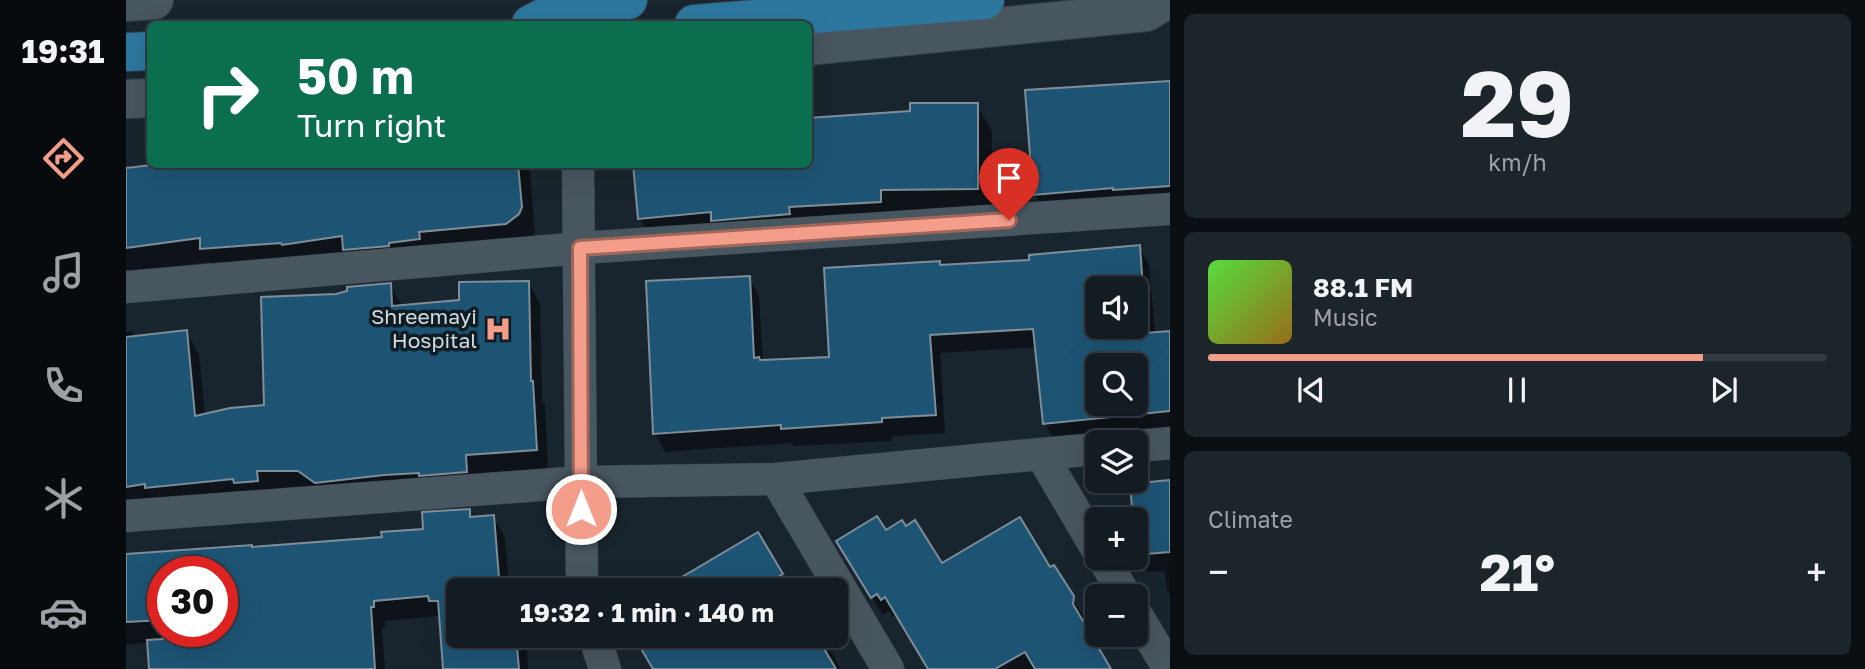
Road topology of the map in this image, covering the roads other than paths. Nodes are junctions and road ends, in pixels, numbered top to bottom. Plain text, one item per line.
1 (154, 0) edge
2 (628, 0) edge
3 (985, 0) edge
4 (1166, 0) edge
5 (126, 2) edge
6 (537, 21) edge
7 (730, 21) edge
8 (812, 46) edge
9 (147, 51) edge
10 (126, 52) edge
11 (147, 98) edge
12 (126, 99) edge
13 (578, 168) edge
14 (1170, 209) edge
15 (580, 248) junction
16 (126, 287) edge
17 (1170, 443) edge
18 (1148, 445) edge
19 (1085, 450) edge
20 (1041, 454) junction
21 (776, 479) junction
22 (581, 482) junction
23 (126, 516) edge
24 (1085, 529) edge
25 (582, 578) edge
26 (1148, 634) edge
27 (598, 648) edge
28 (1169, 668) edge
29 (605, 669) edge
30 (888, 669) edge

1 - 5 street
2 - 6 main road
3 - 7 main road
4 - 8 street
9 - 10 main road
11 - 12 street
13 - 15 street
14 - 15 street
15 - 16 street
15 - 22 street
17 - 18 street
19 - 20 street
20 - 21 street
20 - 24 street
21 - 22 street
21 - 30 street
22 - 23 street
22 - 25 street
26 - 28 street
27 - 29 street

